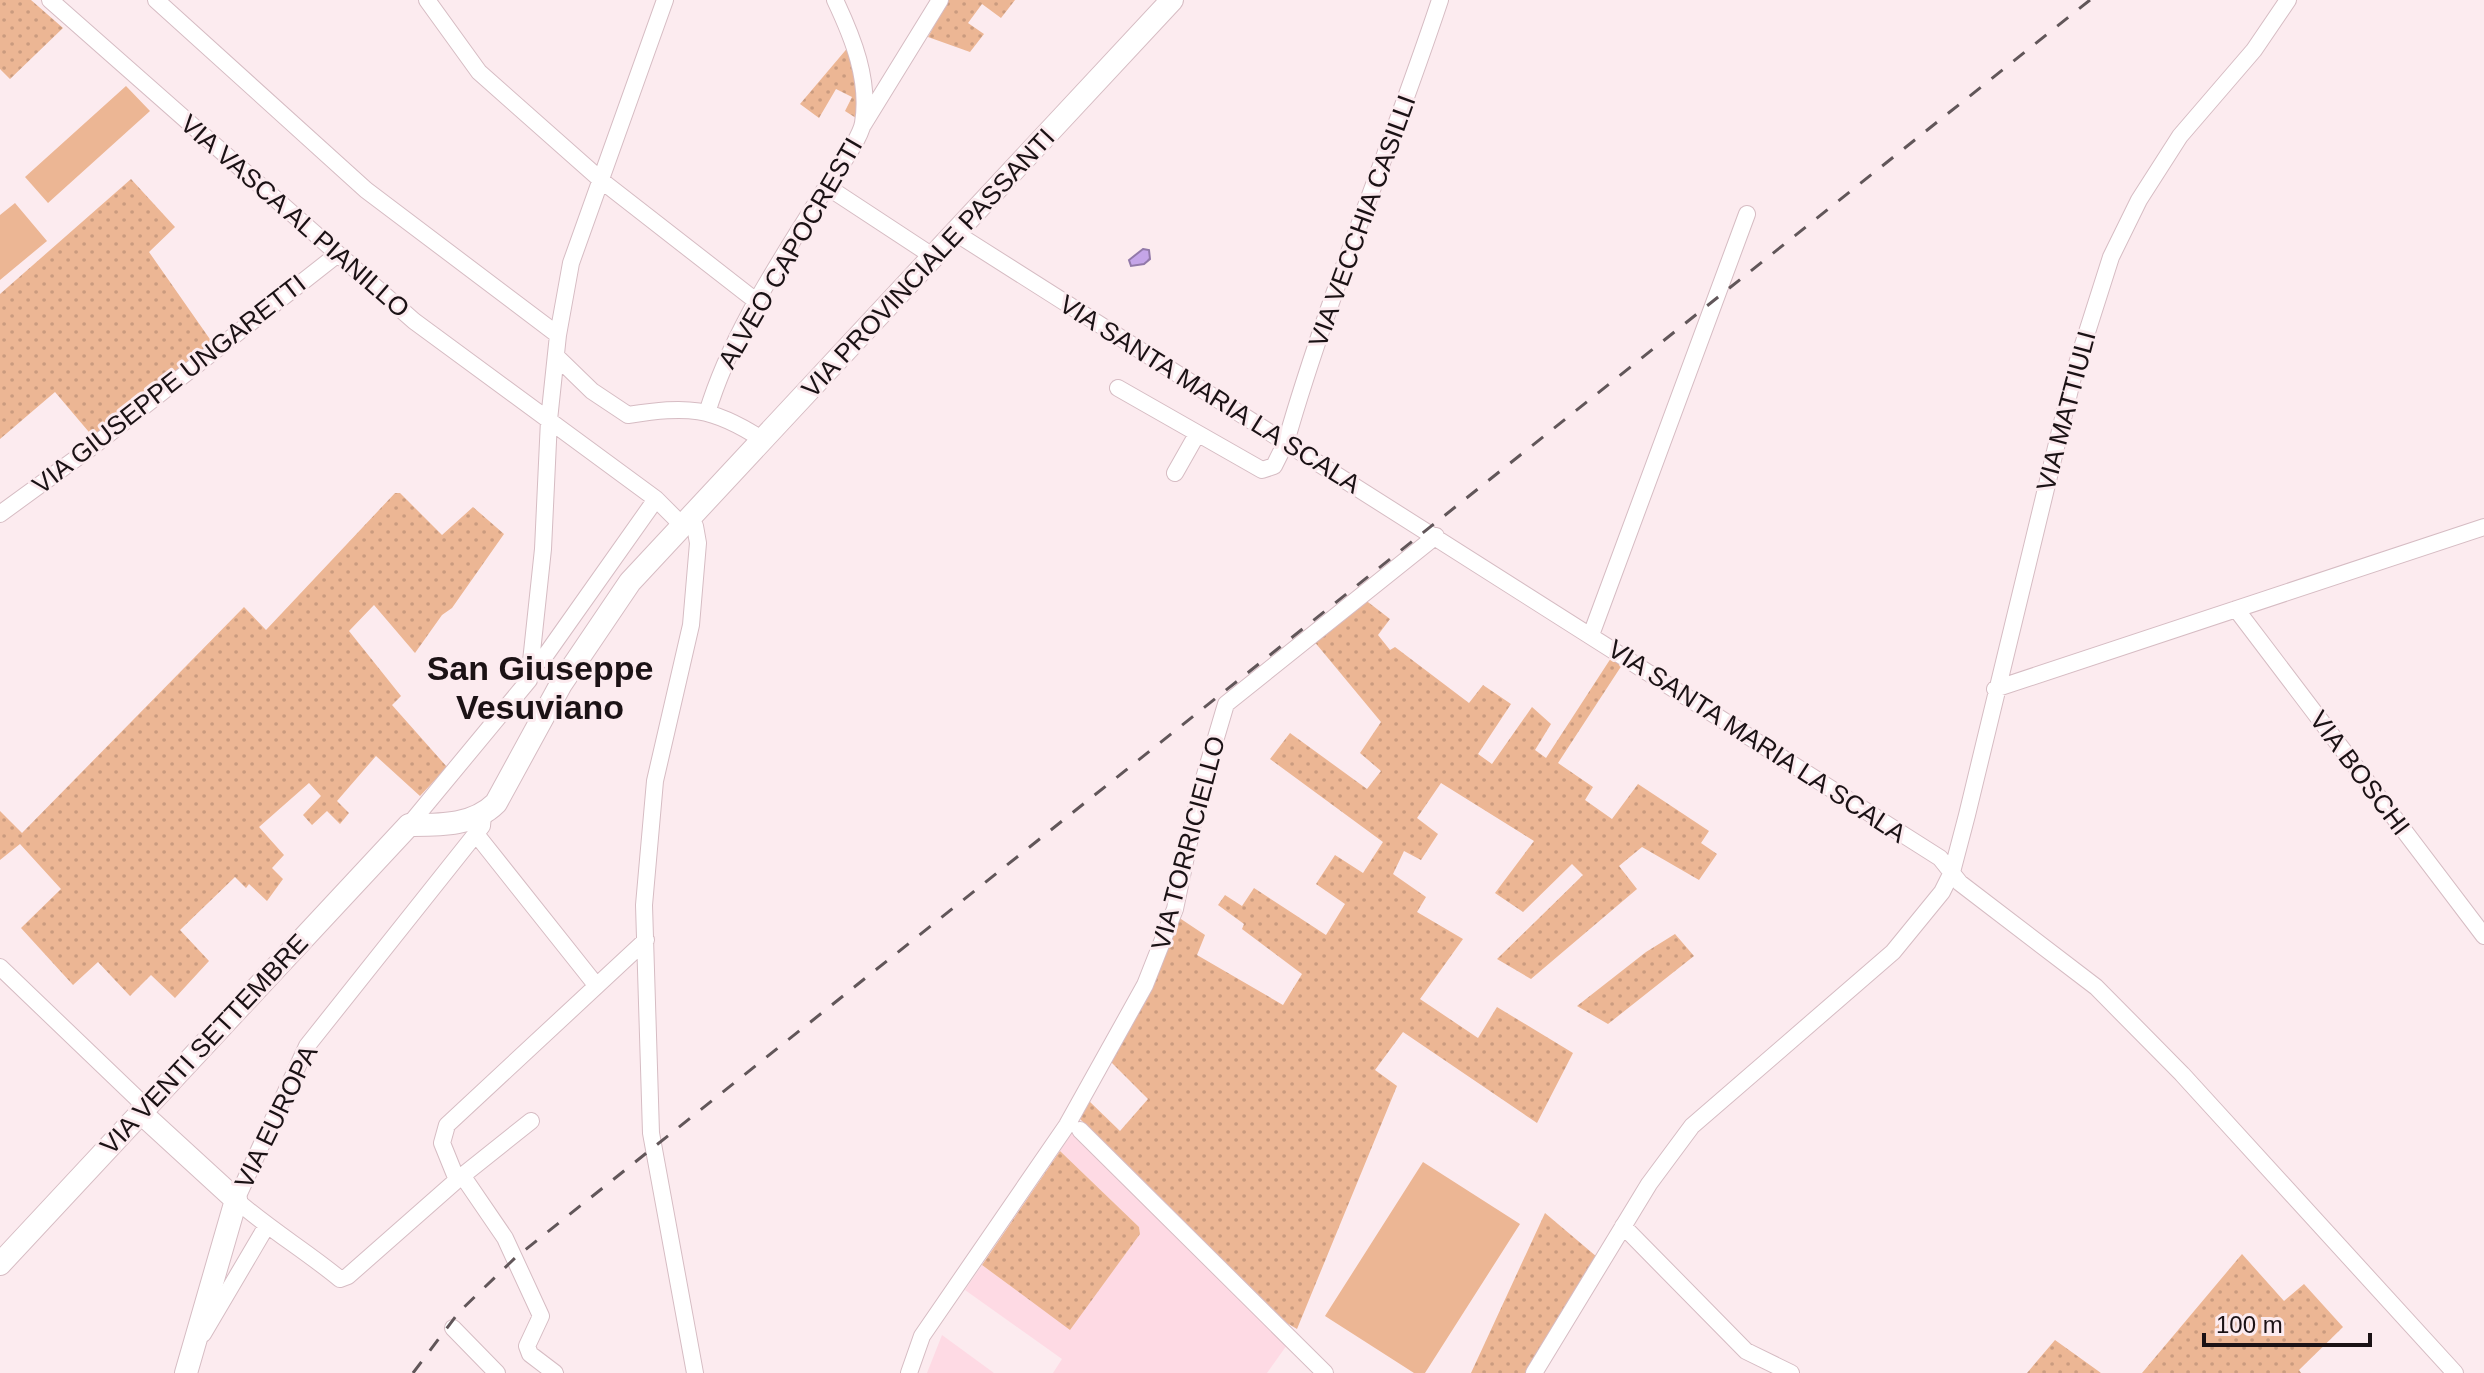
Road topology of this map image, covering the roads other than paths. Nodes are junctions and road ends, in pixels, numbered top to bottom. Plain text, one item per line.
1 (50, 0) edge
2 (156, 0) edge
3 (427, 0) edge
4 (665, 0) edge
5 (835, 0) edge
6 (940, 0) edge
7 (1172, 0) edge
8 (1440, 0) edge
9 (2288, 0) edge
10 (863, 125) junction
11 (602, 181) junction
12 (826, 186) junction
13 (1747, 214) dead end
14 (957, 234) junction
15 (338, 254) junction
16 (934, 257) junction
17 (756, 301) junction
18 (558, 335) junction
19 (557, 357) junction
20 (1118, 388) dead end
21 (707, 413) junction
22 (549, 420) junction
23 (1196, 436) junction
24 (763, 440) junction
25 (1286, 442) junction
26 (1175, 473) dead end
27 (656, 499) junction
28 (0, 514) edge
29 (686, 522) junction
30 (2484, 527) edge
31 (1436, 536) junction
32 (2236, 609) junction
33 (1591, 635) junction
34 (533, 666) junction
35 (1995, 689) junction
36 (409, 825) junction
37 (480, 825) junction
38 (1952, 872) junction
39 (2484, 936) edge
40 (646, 940) junction
41 (0, 967) edge
42 (596, 985) junction
43 (142, 1109) junction
44 (531, 1121) dead end
45 (1080, 1130) dead end
46 (461, 1179) junction
47 (236, 1200) junction
48 (1623, 1226) junction
49 (266, 1227) junction
50 (0, 1264) edge
51 (453, 1328) dead end
52 (189, 1363) edge
53 (497, 1373) edge
54 (555, 1373) edge
55 (695, 1373) edge
56 (909, 1373) edge
57 (1325, 1373) edge
58 (1534, 1373) edge
59 (1791, 1373) edge
60 (2455, 1373) edge

1 - 15 street, VIA VASCA AL PIANILLO
2 - 18 street
3 - 11 street
4 - 11 street
5 - 10 street, ALVEO CAPOCRESTI
6 - 10 street
7 - 14 main road, VIA PROVINCIALE PASSANTI
8 - 25 street, VIA VECCHIA CASILLI
9 - 35 street, VIA MATTIULI
10 - 12 street, ALVEO CAPOCRESTI
11 - 17 street
11 - 18 street
12 - 16 street
12 - 17 street, ALVEO CAPOCRESTI
13 - 33 street
14 - 16 main road, VIA PROVINCIALE PASSANTI
14 - 25 street, VIA SANTA MARIA LA SCALA
15 - 22 street, VIA VASCA AL PIANILLO
15 - 28 street, VIA GIUSEPPE UNGARETTI
16 - 24 main road, VIA PROVINCIALE PASSANTI
17 - 21 street, ALVEO CAPOCRESTI
18 - 19 street
19 - 21 street
19 - 22 street
20 - 23 street
21 - 24 street
22 - 27 street, VIA VASCA AL PIANILLO
22 - 34 street
23 - 25 street
23 - 26 street
24 - 29 main road, VIA PROVINCIALE PASSANTI
25 - 31 street, VIA SANTA MARIA LA SCALA
27 - 29 street, VIA VASCA AL PIANILLO
27 - 34 street
29 - 37 main road, VIA PROVINCIALE PASSANTI
29 - 40 street
30 - 32 street
31 - 33 street, VIA SANTA MARIA LA SCALA
31 - 56 street, VIA TORRICIELLO
32 - 35 street
32 - 39 street, VIA BOSCHI
33 - 38 street, VIA SANTA MARIA LA SCALA
34 - 36 street
35 - 38 street, VIA MATTIULI
36 - 37 main road
36 - 43 main road, VIA VENTI SETTEMBRE
37 - 42 street
37 - 47 street, VIA EUROPA
38 - 48 street, VIA MATTIULI
38 - 60 street, VIA SANTA MARIA LA SCALA
40 - 42 street
40 - 55 street
41 - 43 street
42 - 46 street
43 - 47 main road
43 - 50 main road, VIA VENTI SETTEMBRE
44 - 46 street
45 - 57 street
46 - 49 street
46 - 54 street
47 - 49 street
47 - 52 main road, VIA EUROPA
48 - 58 street, VIA MATTIULI
48 - 59 street
49 - 52 street
51 - 53 street

